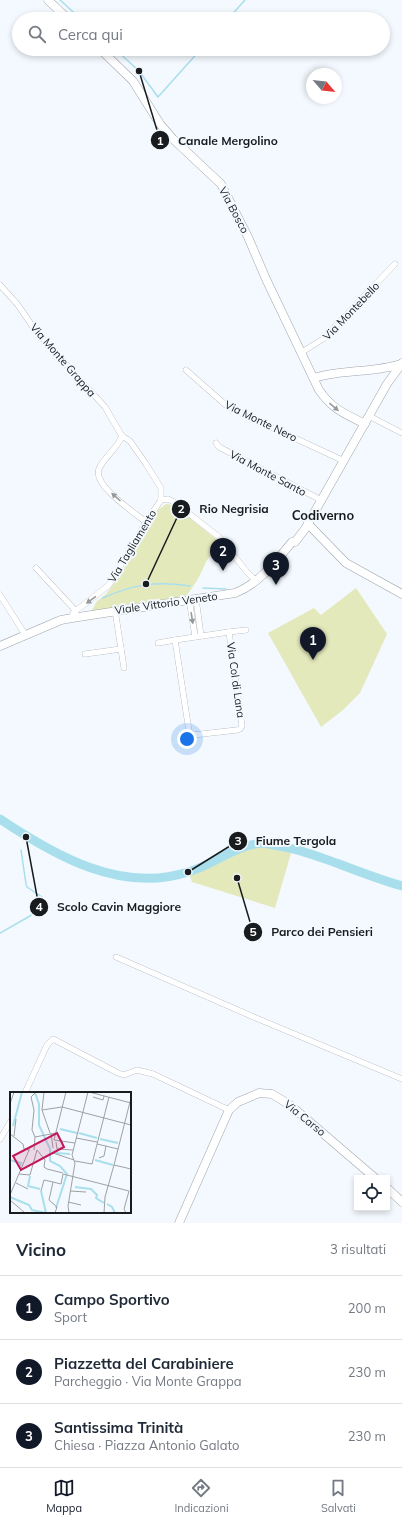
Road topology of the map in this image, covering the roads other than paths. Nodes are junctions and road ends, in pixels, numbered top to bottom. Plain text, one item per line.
1 (48, 0) edge
2 (61, 12) edge
3 (107, 56) edge
4 (395, 264) dead end
5 (0, 285) edge
6 (302, 352) junction
7 (402, 364) edge
8 (379, 369) junction
9 (186, 370) dead end
10 (314, 378) junction
11 (390, 380) junction
12 (369, 416) junction
13 (365, 424) junction
14 (402, 433) edge
15 (122, 436) junction
16 (216, 443) dead end
17 (344, 461) junction
18 (161, 500) junction
19 (321, 500) junction
20 (146, 522) junction
21 (308, 524) junction
22 (36, 568) dead end
23 (256, 581) junction
24 (402, 594) edge
25 (0, 595) edge
26 (193, 599) junction
27 (115, 610) junction
28 (74, 614) junction
29 (246, 630) dead end
30 (229, 632) junction
31 (26, 636) junction
32 (198, 636) junction
33 (175, 640) junction
34 (158, 643) dead end
35 (0, 646) edge
36 (121, 649) junction
37 (85, 654) dead end
38 (124, 668) dead end
39 (116, 957) dead end
40 (402, 1078) edge
41 (26, 1092) edge
42 (229, 1110) junction
43 (10, 1123) edge
44 (0, 1140) edge
45 (372, 1175) edge
46 (390, 1191) edge
47 (402, 1202) edge
48 (179, 1223) edge

1 - 2 street
3 - 6 street, Via Bosco
4 - 6 street, Via Montebello
5 - 15 street, Via Monte Grappa
6 - 10 street, Via Bosco
7 - 8 street
7 - 11 street
8 - 10 street
8 - 11 street
9 - 17 street, Via Monte Nero
10 -> 13 street, Via Bosco
11 - 12 street
12 - 13 street
12 - 14 street
13 - 17 street
15 - 18 street, Via Monte Grappa
20 -> 15 street
16 - 19 street, Via Monte Santo
17 - 19 street
18 - 20 street, Via Tagliamento
18 - 23 street
19 - 21 street
20 -> 28 street, Via Tagliamento
21 - 23 street, Viale Vittorio Veneto
21 - 24 street
22 - 28 street
23 - 26 street, Viale Vittorio Veneto
25 - 31 street
26 - 27 street, Viale Vittorio Veneto
26 - 32 street
27 - 28 street, Viale Vittorio Veneto
27 - 36 street
28 - 31 street, Via Tagliamento
29 - 30 street, Via Col di Lana
30 - 32 street, Via Col di Lana
30 - 33 street, Via Col di Lana
31 - 35 street, Via Tagliamento
32 - 33 street, Via Col di Lana
33 - 34 street
36 - 37 street
36 - 38 street
39 - 40 street
41 - 42 street
42 - 45 street, Via Carso
42 - 48 street
43 - 44 street
46 - 47 street

